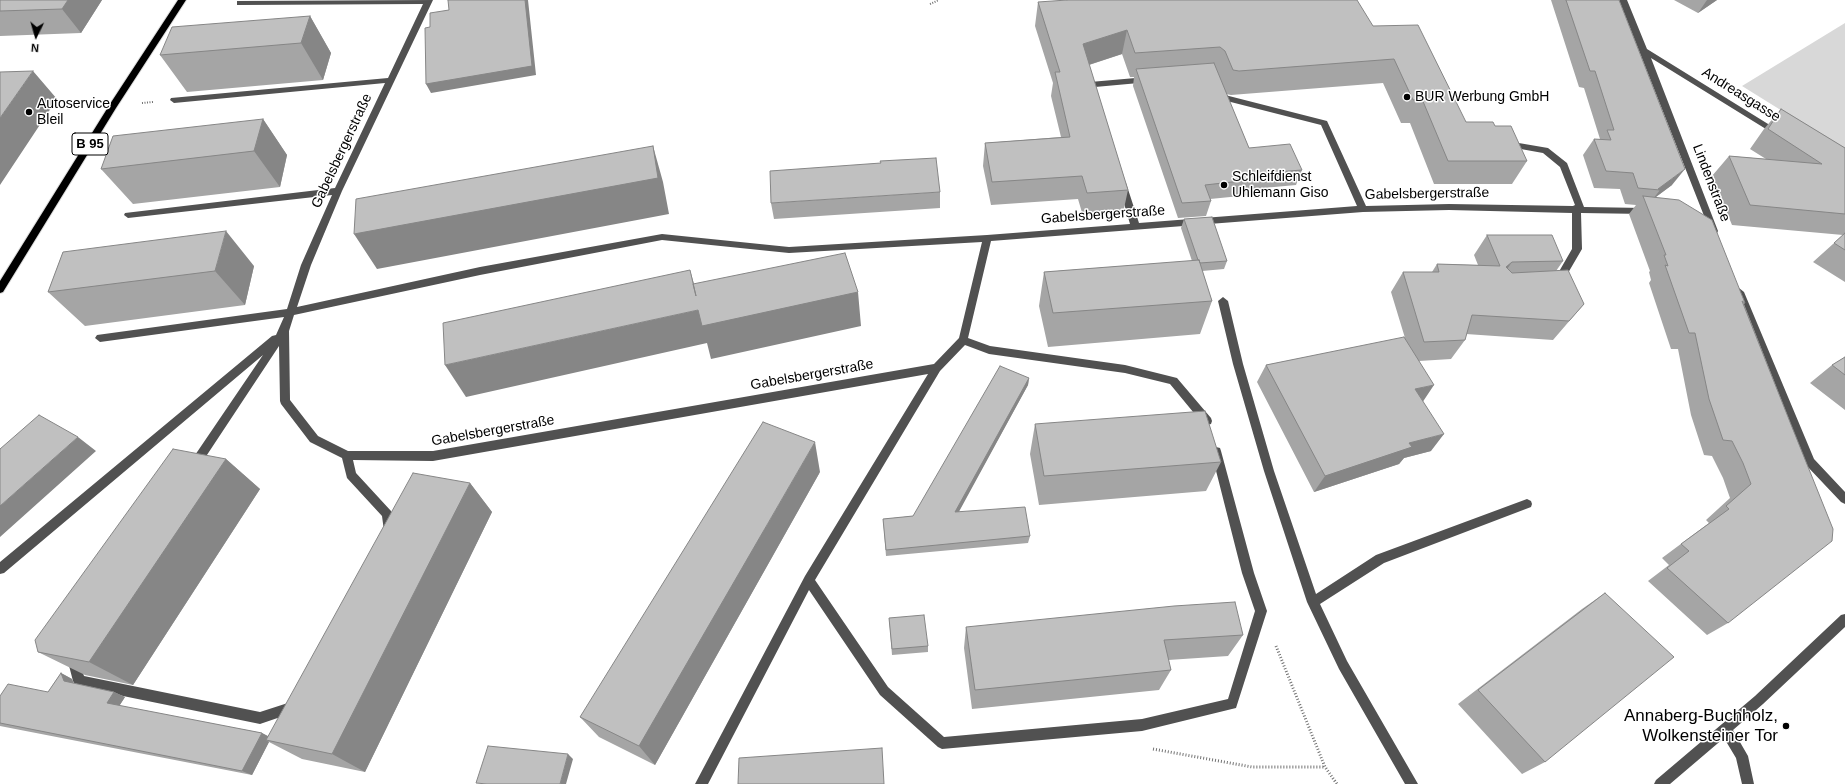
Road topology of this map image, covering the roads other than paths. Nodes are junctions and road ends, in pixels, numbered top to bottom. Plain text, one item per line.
1 (182, 0) edge
2 (1623, 0) edge
3 (428, 1) edge
4 (240, 3) dead end
5 (1644, 50) junction
6 (390, 80) junction
7 (1159, 80) edge
8 (1216, 82) edge
9 (174, 100) road end
10 (1095, 100) edge
11 (1785, 137) edge
12 (1500, 143) edge
13 (1119, 175) edge
14 (338, 191) junction
15 (1363, 209) junction
16 (1579, 209) junction
17 (1655, 212) edge
18 (128, 215) dead end
19 (1136, 227) junction
20 (987, 238) junction
21 (1718, 239) edge
22 (1736, 282) edge
23 (1549, 286) edge
24 (0, 289) edge
25 (1223, 301) dead end
26 (290, 312) junction
27 (284, 331) junction
28 (100, 338) dead end
29 (963, 340) junction
30 (937, 368) junction
31 (347, 455) junction
32 (191, 470) edge
33 (1845, 499) edge
34 (1527, 504) dead end
35 (391, 544) edge
36 (0, 569) edge
37 (809, 580) junction
38 (1313, 602) junction
39 (1845, 619) edge
40 (71, 649) edge
41 (305, 703) edge
42 (1725, 729) junction
43 (701, 784) edge
44 (1412, 784) edge
45 (1660, 784) edge
46 (1748, 784) edge

1 - 24 main road, B 95
2 - 5 street, Lindenstraße
3 - 4 street
3 - 6 street, Gabelsbergerstraße
5 - 11 street, Andreasgasse
5 - 21 street, Lindenstraße
6 - 9 street
6 - 14 street, Gabelsbergerstraße
7 - 10 street
8 - 15 street
12 - 16 street
13 - 19 street
14 - 18 street
14 - 26 street, Gabelsbergerstraße
15 - 16 street, Gabelsbergerstraße
15 - 19 street, Gabelsbergerstraße
16 - 17 street, Gabelsbergerstraße
16 - 23 street
19 - 20 street, Gabelsbergerstraße
20 - 26 street, Gabelsbergerstraße
20 - 29 street
22 - 33 street
25 - 38 street
26 - 27 street, Gabelsbergerstraße
26 - 28 street, Gabelsbergerstraße
27 - 31 street, Gabelsbergerstraße
27 - 32 street
27 - 36 street
29 - 30 street
29 - 37 street
30 - 31 street, Gabelsbergerstraße
30 - 37 street
31 - 35 street
34 - 38 street
37 - 43 street
38 - 44 street
39 - 42 street
40 - 41 street
42 - 45 street
42 - 46 street

